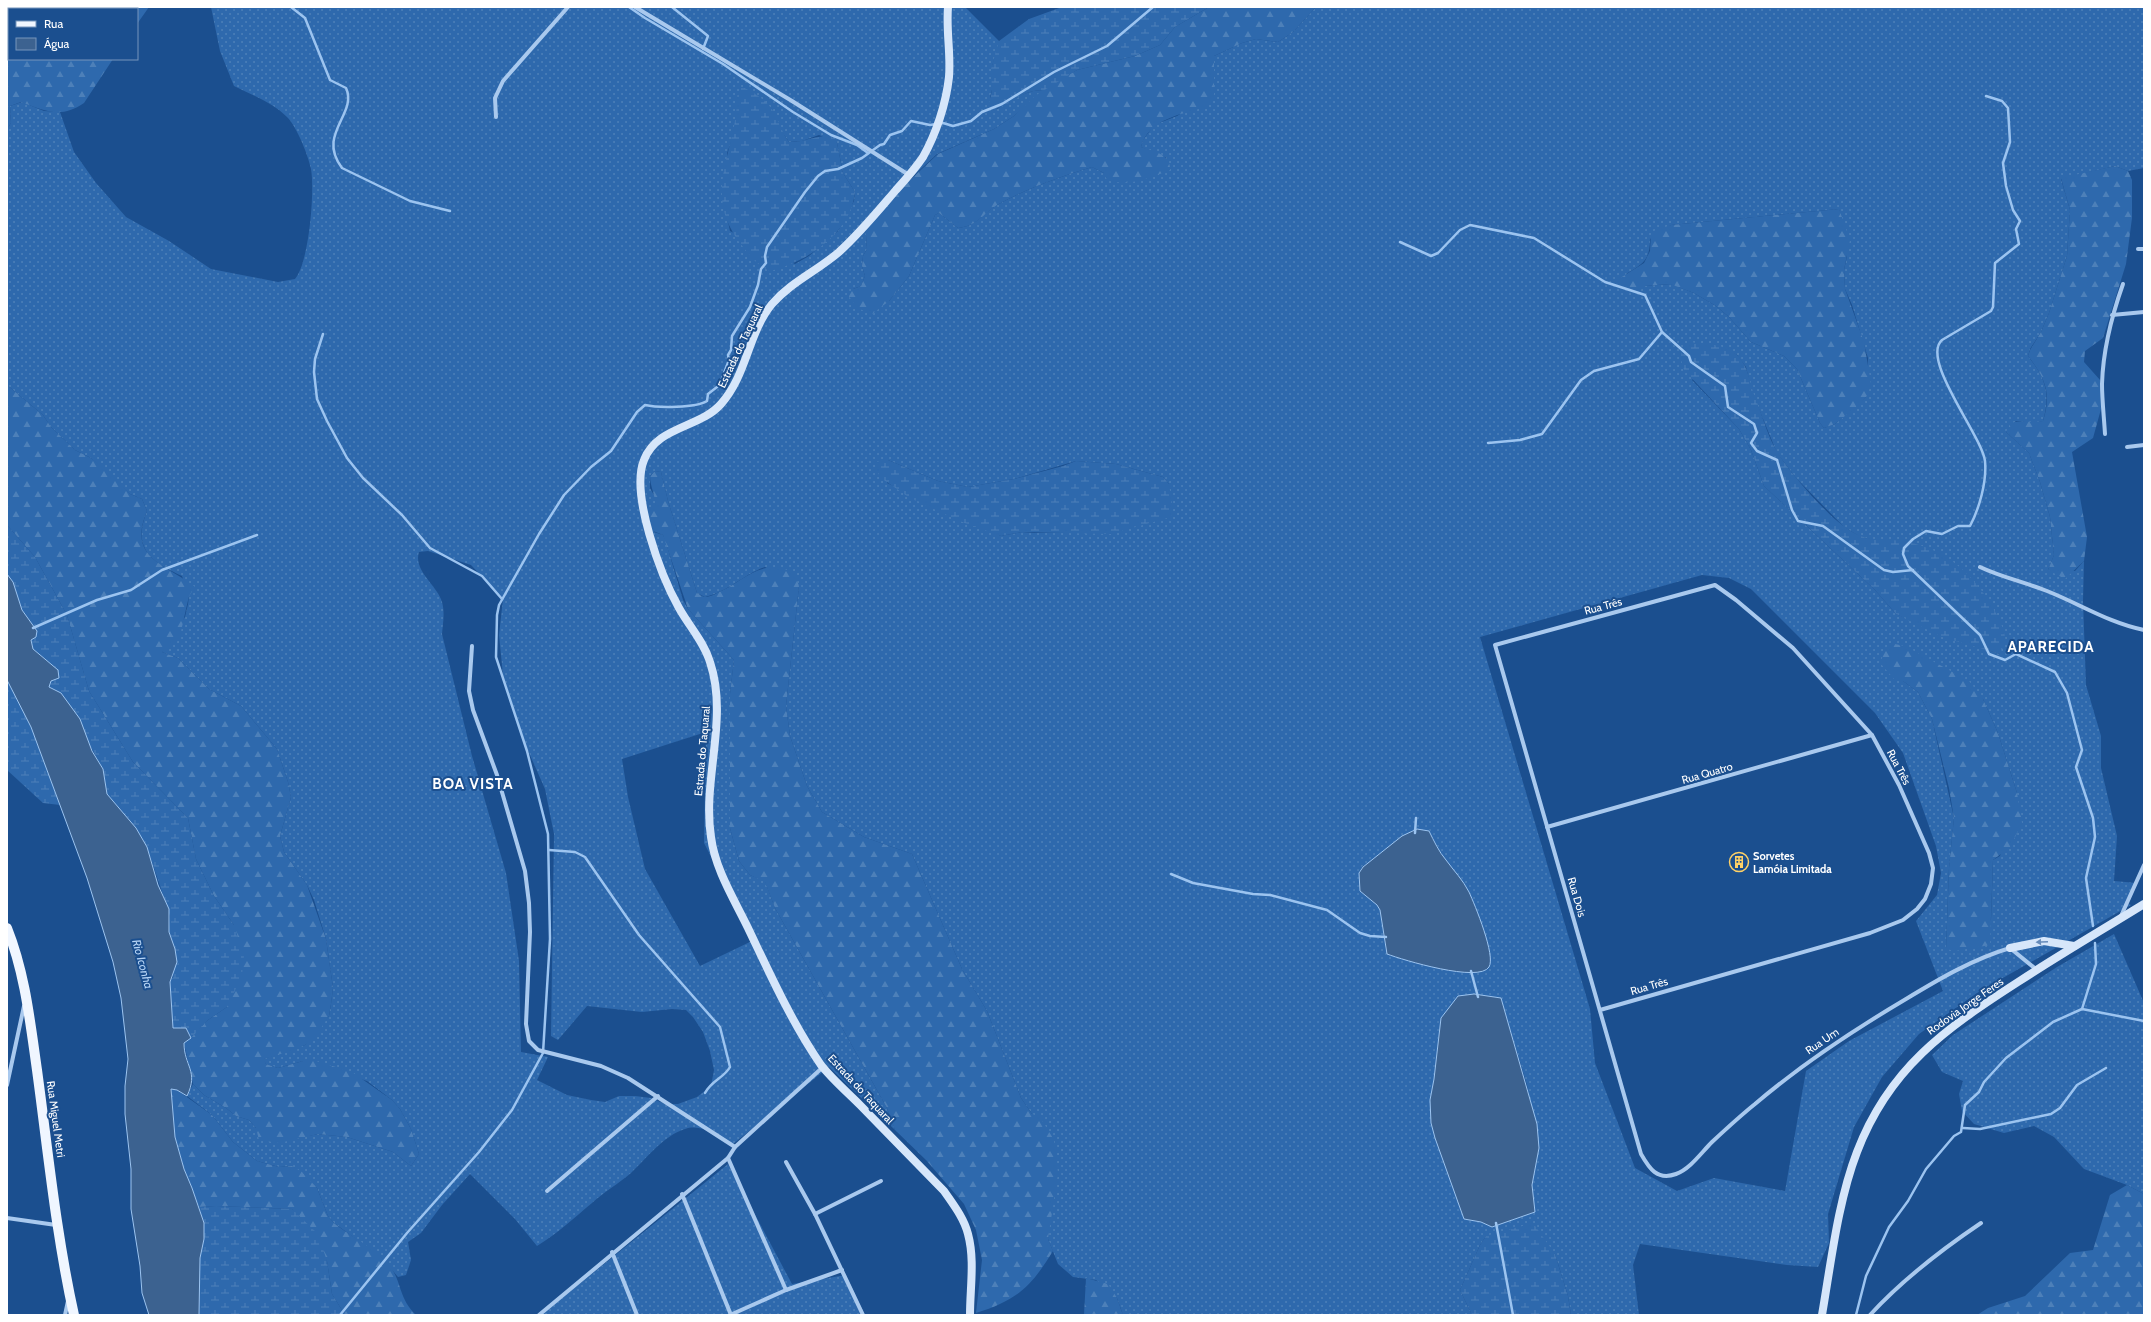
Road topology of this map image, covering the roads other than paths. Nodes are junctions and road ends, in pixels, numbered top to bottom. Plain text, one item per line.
1 (568, 7) edge
2 (635, 7) edge
3 (948, 7) edge
4 (496, 117) dead end
5 (909, 175) junction
6 (2138, 249) dead end
7 (2144, 249) edge
8 (2123, 284) dead end
9 (2144, 312) edge
10 (2112, 315) junction
11 (2105, 434) dead end
12 (2144, 445) edge
13 (2127, 447) dead end
14 (1980, 567) dead end
15 (2144, 630) edge
16 (1495, 645) joint
17 (472, 646) dead end
18 (1872, 735) junction
19 (1547, 827) junction
20 (2144, 865) edge
21 (2144, 904) edge
22 (2119, 920) junction
23 (7, 928) edge
24 (2074, 946) junction
25 (2010, 948) junction
26 (2037, 970) junction
27 (26, 996) junction
28 (1600, 1010) junction
29 (823, 1067) junction
30 (7, 1085) edge
31 (658, 1096) junction
32 (735, 1147) junction
33 (1641, 1154) joint
34 (728, 1158) junction
35 (786, 1162) dead end
36 (881, 1181) dead end
37 (548, 1191) dead end
38 (682, 1194) junction
39 (815, 1214) junction
40 (7, 1218) edge
41 (1981, 1223) dead end
42 (59, 1226) junction
43 (612, 1252) junction
44 (842, 1270) junction
45 (786, 1290) junction
46 (69, 1294) junction
47 (65, 1315) edge
48 (74, 1315) edge
49 (539, 1315) edge
50 (637, 1315) edge
51 (731, 1315) edge
52 (863, 1315) edge
53 (970, 1315) edge
54 (1822, 1315) edge
55 (1870, 1315) edge

1 - 4 street
2 - 5 street
3 - 5 street, Estrada do Taquaral
5 - 29 street, Estrada do Taquaral
6 - 7 street
8 - 10 street
9 - 10 street
10 - 11 street
12 - 13 street
14 - 15 street
16 - 18 street, Rua Três
16 - 19 street, Rua Dois
17 - 31 street
18 - 19 street, Rua Quatro
18 - 28 street, Rua Três
19 - 28 street, Rua Dois
20 - 22 street
21 - 22 street, Rodovia Jorge Feres
22 - 24 street, Rodovia Jorge Feres
23 - 27 main road, Rua Miguel Metri
24 -> 25 street
24 - 26 street, Rodovia Jorge Feres
25 - 26 street
25 - 33 street, Rua Um
26 - 54 street, Rodovia Jorge Feres
27 - 30 street
27 - 42 main road, Rua Miguel Metri
28 - 33 street, Rua Dois
29 - 32 street
29 - 53 street, Estrada do Taquaral
31 - 32 street
31 - 37 street
32 - 34 street
34 - 38 street
34 - 45 street
35 - 39 street
36 - 39 street
38 - 43 street
38 - 51 street
39 - 44 street
40 - 42 street
41 - 55 street
42 - 46 main road, Rua Miguel Metri
43 - 49 street
43 - 50 street
44 - 45 street
44 - 52 street
45 - 51 street
46 - 47 street
46 - 48 main road, Rua Miguel Metri

